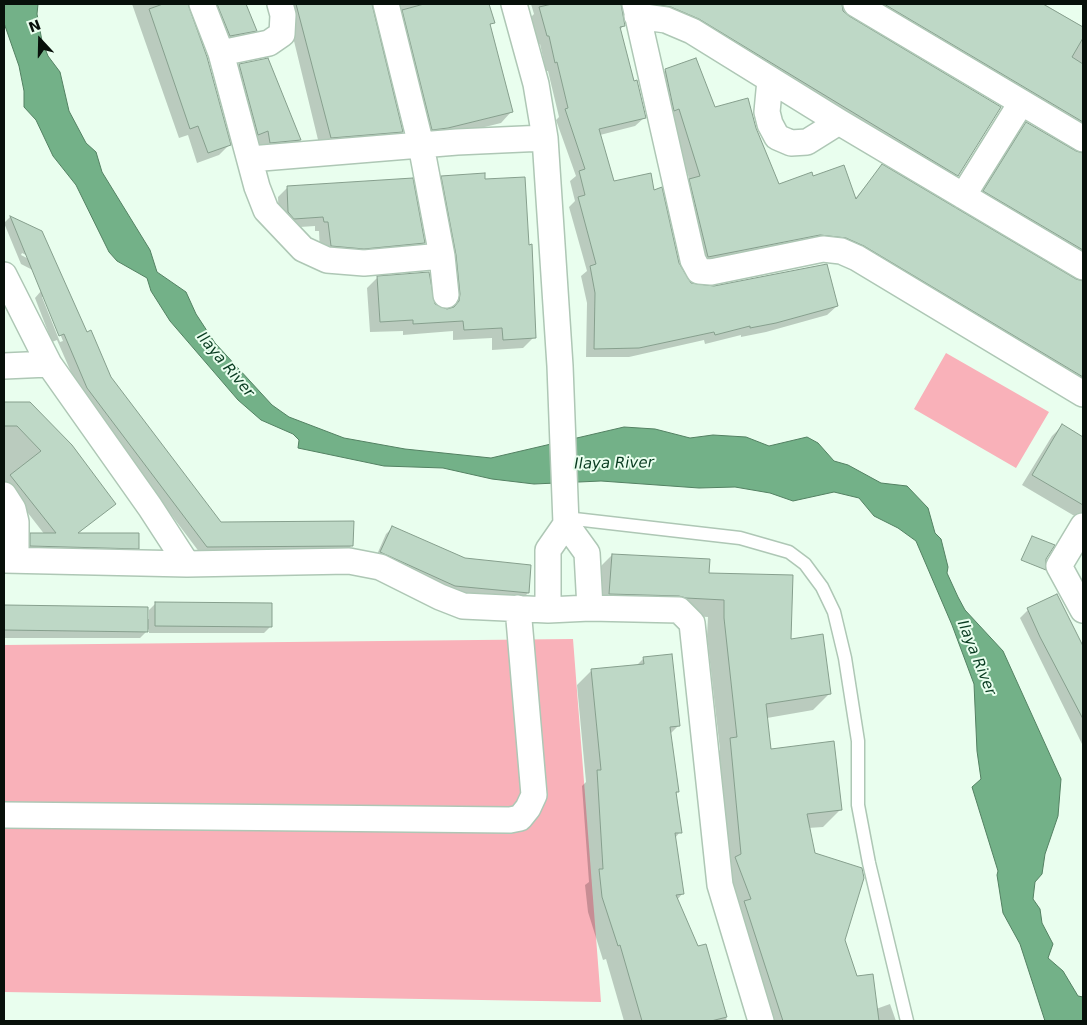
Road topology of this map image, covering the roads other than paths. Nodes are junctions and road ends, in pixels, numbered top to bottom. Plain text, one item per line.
1 (202, 4) edge
2 (280, 4) edge
3 (386, 4) edge
4 (514, 4) edge
5 (856, 4) edge
6 (636, 10) edge
7 (221, 52) junction
8 (770, 80) junction
9 (1021, 103) junction
10 (839, 122) junction
11 (545, 138) junction
12 (1083, 139) edge
13 (421, 145) junction
14 (250, 159) junction
15 (963, 196) junction
16 (442, 256) junction
17 (1083, 267) edge
18 (4, 275) edge
19 (446, 295) dead end
20 (49, 364) junction
21 (4, 366) edge
22 (1083, 394) edge
23 (4, 495) edge
24 (566, 517) junction
25 (1083, 526) edge
26 (10, 560) edge
27 (187, 564) junction
28 (518, 608) junction
29 (590, 608) junction
30 (548, 610) junction
31 (1083, 610) edge
32 (4, 815) edge
33 (761, 1021) edge
34 (908, 1021) edge

1 - 7 street
2 - 7 street
3 - 13 street
4 - 11 street
5 - 9 street
6 - 8 street
6 - 22 street
7 - 14 street
8 - 10 street
8 - 10 street
9 - 12 street
9 - 15 street
10 - 15 street
11 - 13 street
11 - 24 street
13 - 14 street
13 - 16 street
14 - 16 street
15 - 17 street
16 - 19 street
18 - 20 street
20 - 21 street
20 - 27 street
23 - 26 street
24 - 29 street
24 - 30 street
24 - 34 lane
25 - 31 street
26 - 27 street
27 - 28 street
28 - 30 street
28 - 32 street
29 - 30 street
29 - 33 street

